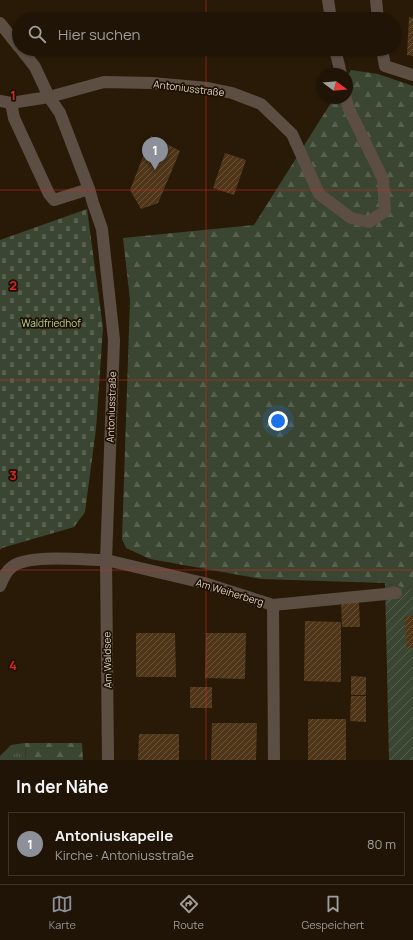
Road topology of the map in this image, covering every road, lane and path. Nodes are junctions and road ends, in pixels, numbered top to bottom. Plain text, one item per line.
1 (328, 0) edge
2 (376, 0) edge
3 (330, 12) edge
4 (377, 12) edge
5 (0, 23) edge
6 (12, 38) edge
7 (26, 56) edge
8 (337, 56) edge
9 (383, 56) edge
10 (340, 68) edge
11 (413, 75) edge
12 (49, 97) junction
13 (6, 102) edge
14 (348, 104) edge
15 (90, 189) junction
16 (106, 560) junction
17 (0, 586) edge
18 (396, 593) dead end
19 (273, 605) junction
20 (108, 760) edge
21 (274, 760) edge

1 - 3 street
2 - 4 street
5 - 6 street, Antoniusstraße
7 - 12 street, Antoniusstraße
8 - 10 street
9 - 11 street
12 - 13 street
12 - 14 street, Antoniusstraße
12 - 15 street, Antoniusstraße
13 - 15 street
15 - 16 street, Antoniusstraße
16 - 17 street, Am Weiherberg
16 - 19 street, Am Weiherberg
16 - 20 street, Am Waldsee
18 - 19 street
19 - 21 street, Am Weiherberg

